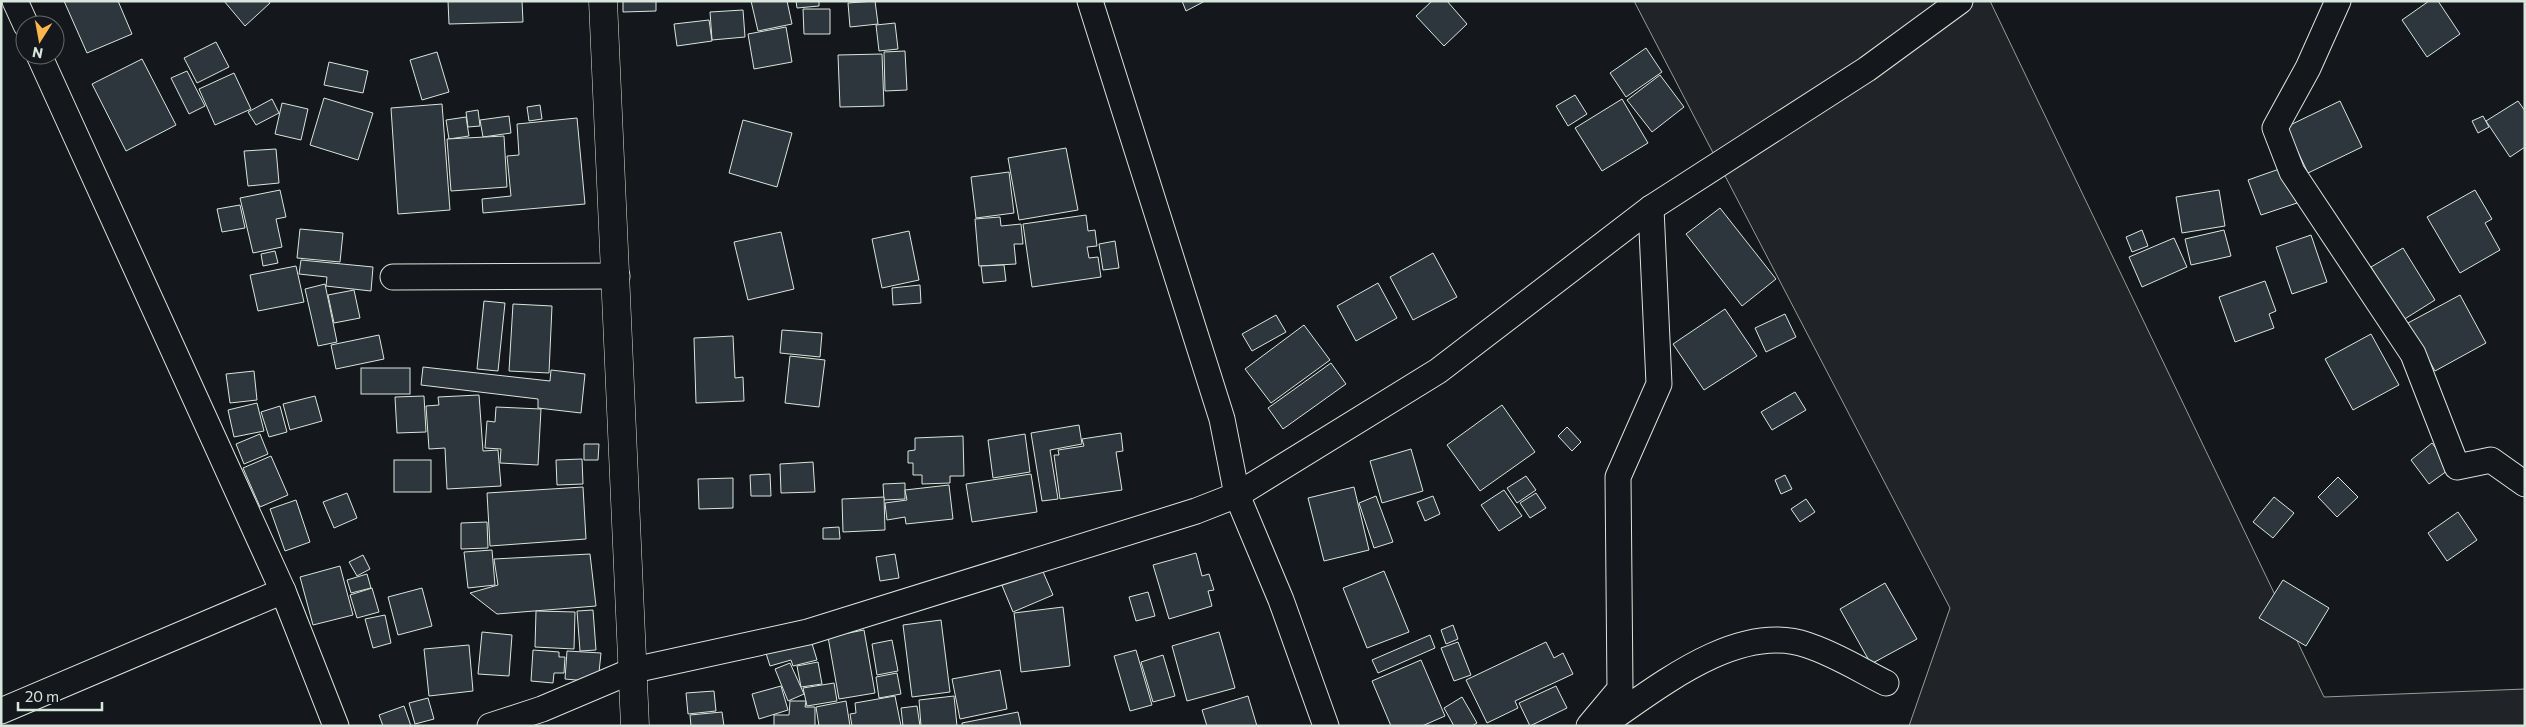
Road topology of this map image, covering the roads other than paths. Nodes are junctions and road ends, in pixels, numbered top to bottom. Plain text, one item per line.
1 (15, 1) edge
2 (603, 1) edge
3 (1090, 1) edge
4 (1960, 1) edge
5 (2338, 1) edge
6 (21, 15) edge
7 (44, 65) edge
8 (1652, 208) junction
9 (617, 276) junction
10 (393, 277) dead end
11 (2525, 484) edge
12 (1237, 495) junction
13 (283, 591) junction
14 (634, 670) junction
15 (1886, 683) dead end
16 (1, 711) edge
17 (336, 726) edge
18 (490, 726) edge
19 (635, 726) edge
20 (1326, 726) edge
21 (1589, 726) edge
22 (1601, 726) edge

1 - 6 street
2 - 9 main road
3 - 12 street
4 - 8 street
5 - 11 street
7 - 13 street
8 - 12 street
8 - 21 street
9 - 10 street
9 - 14 main road
12 - 14 street
12 - 20 street
13 - 16 street
13 - 17 street
14 - 18 street
14 - 19 main road
15 - 22 street

